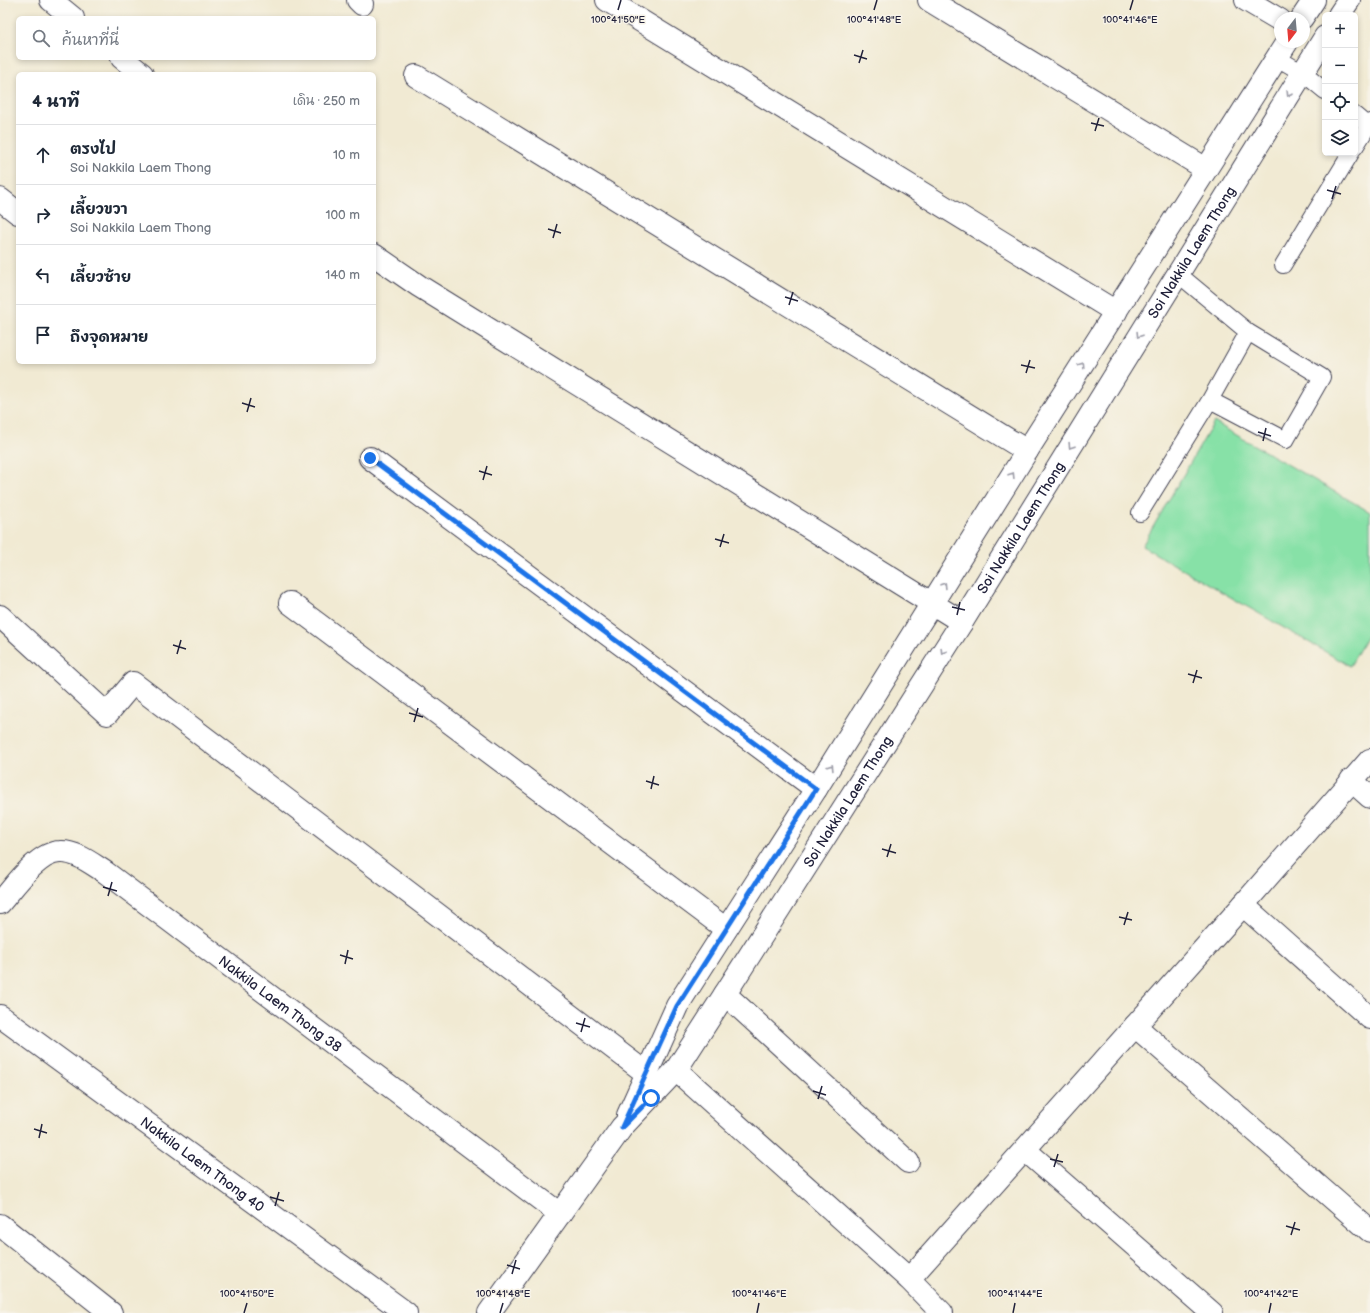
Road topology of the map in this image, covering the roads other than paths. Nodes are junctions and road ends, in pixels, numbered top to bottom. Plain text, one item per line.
1 (51, 0) edge
2 (607, 0) edge
3 (929, 0) edge
4 (1246, 0) edge
5 (1314, 0) edge
6 (1349, 0) edge
7 (1306, 12) edge
8 (1341, 12) edge
9 (71, 16) edge
10 (1274, 16) edge
11 (1322, 42) edge
12 (1282, 50) edge
13 (124, 60) edge
14 (140, 72) edge
15 (1303, 72) junction
16 (416, 76) dead end
17 (1322, 88) edge
18 (1358, 117) edge
19 (1369, 124) edge
20 (1358, 141) edge
21 (1349, 156) edge
22 (1206, 169) junction
23 (0, 199) edge
24 (16, 211) edge
25 (376, 256) edge
26 (1283, 266) dead end
27 (1178, 273) junction
28 (1116, 312) junction
29 (1248, 332) junction
30 (1210, 400) junction
31 (1027, 451) junction
32 (370, 458) dead end
33 (1140, 513) dead end
34 (290, 603) dead end
35 (932, 604) junction
36 (0, 616) edge
37 (962, 622) junction
38 (1370, 760) edge
39 (1351, 780) junction
40 (816, 789) junction
41 (1370, 796) edge
42 (0, 903) edge
43 (1243, 906) junction
44 (726, 929) junction
45 (726, 994) junction
46 (0, 1016) edge
47 (1370, 1018) edge
48 (1135, 1026) junction
49 (676, 1070) junction
50 (646, 1073) junction
51 (622, 1127) junction
52 (1025, 1150) junction
53 (908, 1162) dead end
54 (560, 1214) junction
55 (0, 1225) edge
56 (1370, 1231) edge
57 (909, 1279) junction
58 (110, 1313) edge
59 (406, 1313) edge
60 (489, 1313) edge
61 (942, 1313) edge
62 (1212, 1313) edge

1 - 9 street
2 - 28 street
3 - 22 street
4 - 10 street
5 - 7 street
6 - 8 street
11 - 15 street, Soi Nakkila Laem Thong
12 - 15 lane
12 - 22 street, Soi Nakkila Laem Thong
13 - 14 street
15 - 17 lane
15 -> 27 street, Soi Nakkila Laem Thong
16 - 31 street
18 - 19 lane
19 - 20 lane
21 - 26 lane
22 - 28 street, Soi Nakkila Laem Thong
23 - 24 street
25 - 35 street
27 - 29 lane
27 -> 37 street, Soi Nakkila Laem Thong
31 -> 28 street, Soi Nakkila Laem Thong
29 - 30 lane
29 - 30 lane
30 - 33 lane
35 -> 31 street, Soi Nakkila Laem Thong
32 - 40 street
34 - 44 street
35 - 37 street
40 -> 35 street, Soi Nakkila Laem Thong
36 - 50 street
37 -> 45 street, Soi Nakkila Laem Thong
38 - 39 street
39 - 41 street
39 - 43 street
40 - 44 street, Soi Nakkila Laem Thong
42 - 54 street, Nakkila Laem Thong 38
43 - 47 street
43 - 48 street
44 - 50 street, Soi Nakkila Laem Thong
45 - 49 street, Soi Nakkila Laem Thong
45 - 53 street
46 - 59 street, Nakkila Laem Thong 40
48 - 52 street
48 - 56 street
49 - 51 street, Soi Nakkila Laem Thong
49 - 57 street
50 - 51 street, Soi Nakkila Laem Thong
51 - 54 street, Soi Nakkila Laem Thong
52 - 57 street
52 - 62 street
54 - 60 street, Soi Nakkila Laem Thong
55 - 58 street
57 - 61 street

